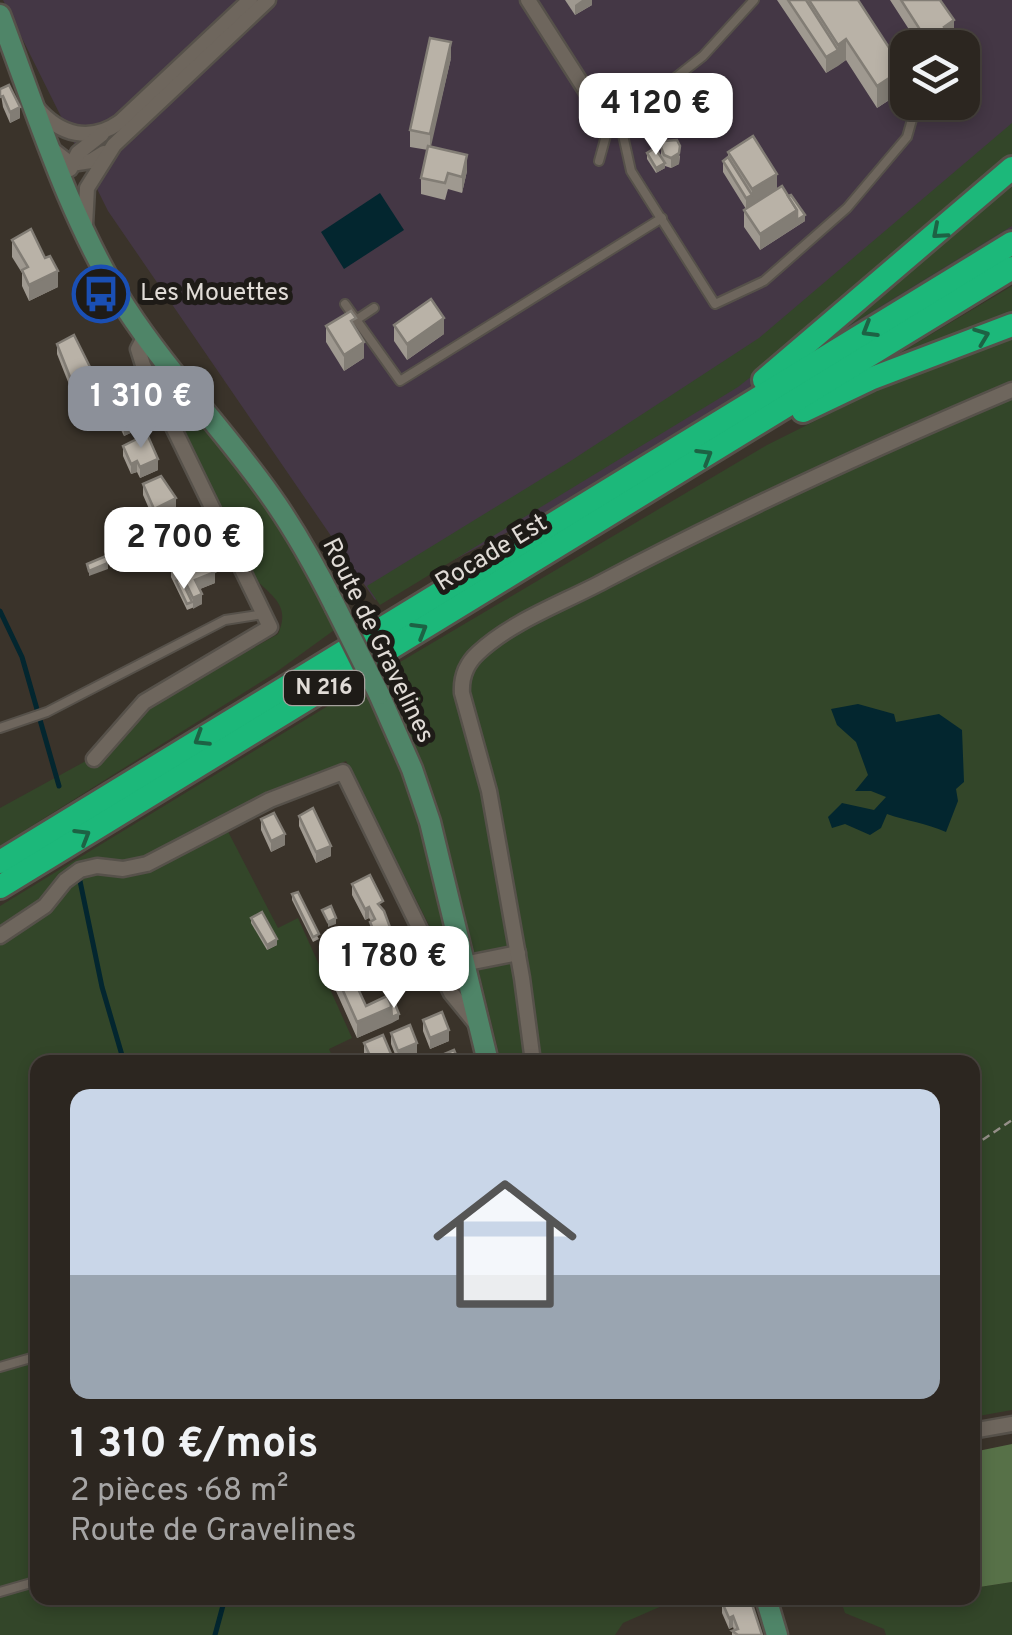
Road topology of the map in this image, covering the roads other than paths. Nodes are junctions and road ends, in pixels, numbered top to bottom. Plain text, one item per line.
1 (250, 0) edge
2 (268, 0) edge
3 (528, 0) edge
4 (754, 0) edge
5 (0, 15) edge
6 (588, 94) junction
7 (607, 103) joint
8 (34, 105) junction
9 (624, 110) junction
10 (911, 120) edge
11 (108, 139) junction
12 (50, 146) junction
13 (599, 161) dead end
14 (72, 164) junction
15 (1012, 168) edge
16 (67, 190) junction
17 (662, 218) junction
18 (85, 231) junction
19 (1012, 243) edge
20 (1012, 268) edge
21 (345, 304) dead end
22 (374, 308) dead end
23 (356, 320) junction
24 (1012, 325) edge
25 (145, 336) junction
26 (1012, 390) edge
27 (762, 422) junction
28 (650, 464) junction
29 (264, 614) junction
30 (0, 728) edge
31 (94, 759) dead end
32 (0, 862) edge
33 (0, 887) edge
34 (0, 936) edge
35 (518, 953) junction
36 (463, 964) junction
37 (476, 1025) junction
38 (486, 1055) edge
39 (531, 1055) edge
40 (30, 1358) edge
41 (0, 1367) edge
42 (1012, 1424) edge
43 (980, 1430) edge
44 (30, 1583) edge
45 (0, 1592) edge
46 (768, 1605) edge
47 (776, 1635) edge

1 - 11 street
2 - 11 street
3 - 6 street
4 - 9 lane
5 - 8 main road, Route de Gravelines
6 - 7 street
6 - 13 lane
7 - 9 lane
8 - 11 street
8 - 12 main road, Route de Gravelines
9 - 17 lane
10 - 17 lane
11 - 14 street
11 - 18 street
12 - 14 street
12 - 16 main road, Route de Gravelines
14 - 16 street
15 -> 28 highway
16 - 18 main road, Route de Gravelines
17 - 23 lane
18 - 25 main road, Route de Gravelines
19 -> 28 highway, Rocade Est / N 216
20 - 27 highway, Rocade Est / N 216
21 - 23 lane
22 - 23 lane
27 -> 24 highway
25 - 29 street
25 - 36 main road, Route de Gravelines, bridge
26 - 35 street
33 -> 27 highway, Rocade Est / N 216
28 -> 32 highway, Rocade Est / N 216
29 - 30 lane
29 - 31 street
34 - 37 street
35 - 36 street
35 - 39 street
36 - 37 main road, Route de Gravelines
37 - 38 main road, Route de Gravelines
40 - 41 lane
42 - 43 street
44 - 45 lane
46 - 47 main road

